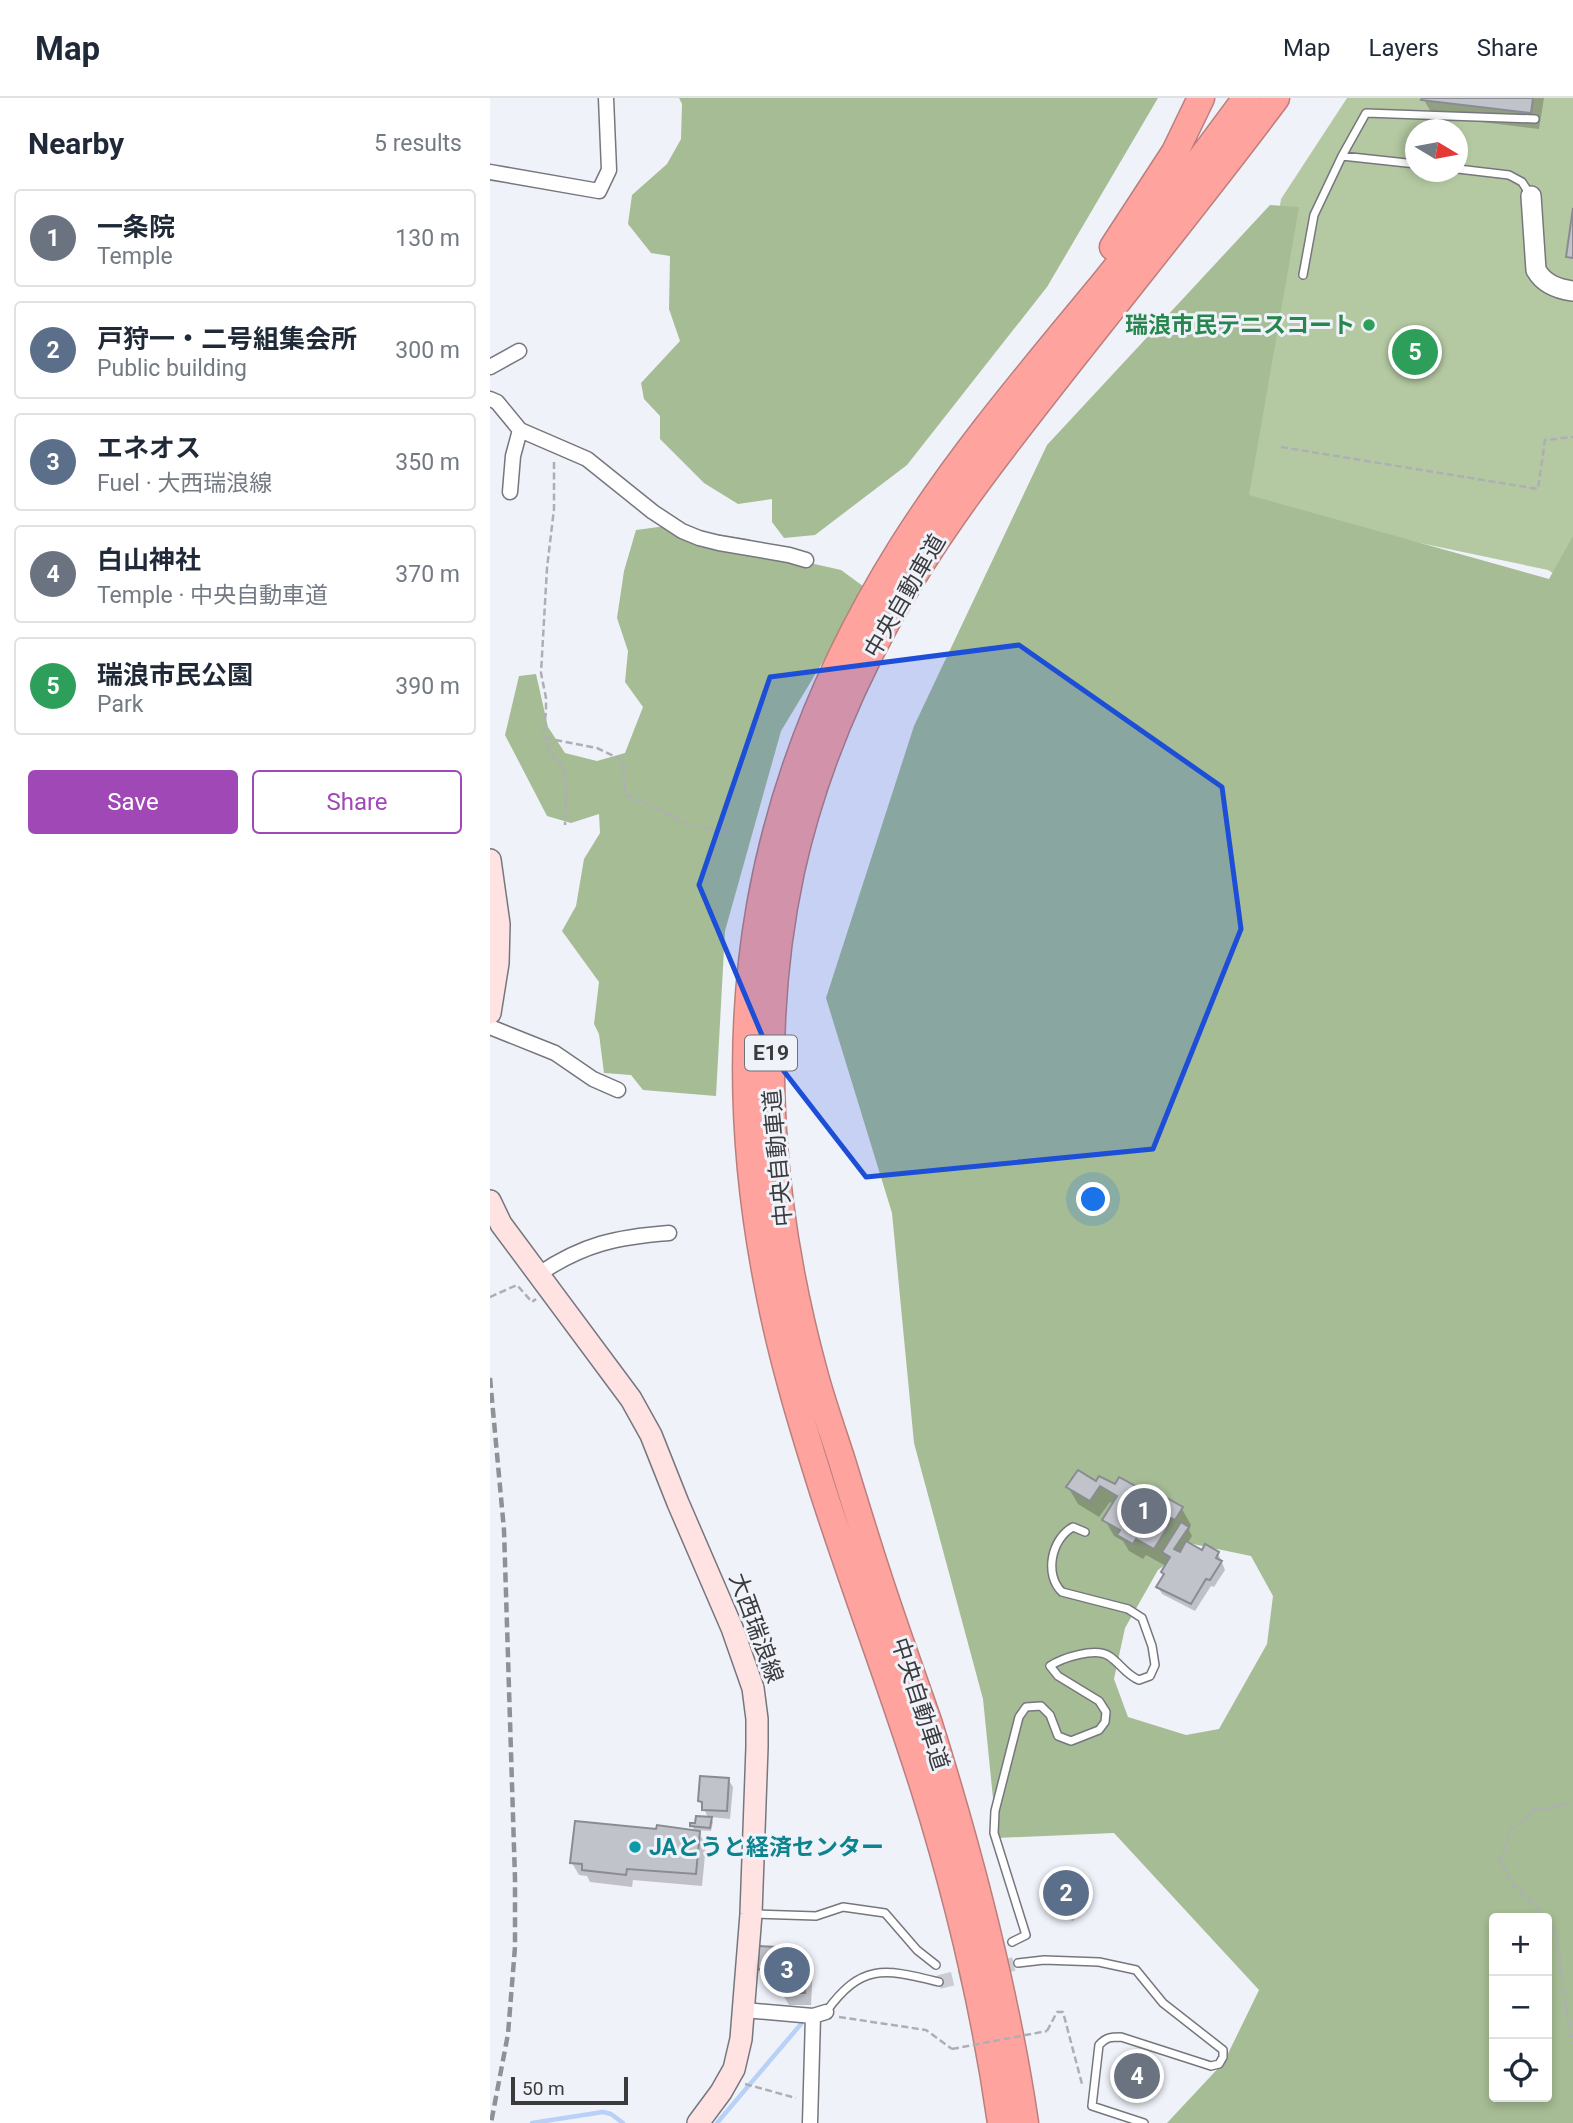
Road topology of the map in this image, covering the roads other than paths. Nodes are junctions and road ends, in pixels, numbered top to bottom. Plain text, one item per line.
1 (606, 98) edge
2 (1201, 98) edge
3 (1246, 98) edge
4 (1276, 98) edge
5 (1293, 98) edge
6 (1535, 120) dead end
7 (1342, 156) junction
8 (1405, 163) edge
9 (1468, 170) edge
10 (490, 172) edge
11 (1531, 195) joint
12 (1303, 275) dead end
13 (1573, 291) edge
14 (1082, 347) junction
15 (519, 351) dead end
16 (490, 367) edge
17 (490, 398) edge
18 (520, 430) junction
19 (974, 443) junction
20 (510, 492) dead end
21 (806, 560) dead end
22 (490, 860) edge
23 (490, 1013) edge
24 (490, 1027) edge
25 (618, 1090) dead end
26 (490, 1201) edge
27 (669, 1233) dead end
28 (545, 1282) junction
29 (1085, 1532) dead end
30 (751, 1914) junction
31 (1012, 1942) dead end
32 (1018, 1963) tunnel mouth
33 (936, 1965) dead end
34 (939, 1982) tunnel mouth
35 (744, 2010) junction
36 (820, 2014) junction
37 (698, 2123) edge
38 (810, 2123) edge
39 (1001, 2123) edge
40 (1025, 2123) edge
41 (1144, 2123) edge

1 - 10 street
2 - 19 highway
3 - 19 highway, 中央自動車道 / E19
4 - 14 highway, 中央自動車道 / E19
5 - 14 highway
6 - 7 lane
7 - 8 lane
7 - 12 lane
9 - 11 lane
11 - 13 street
14 - 40 highway, 中央自動車道 / E19
15 - 16 street
17 - 18 street
18 - 20 street
18 - 21 street
19 - 39 highway, 中央自動車道 / E19
22 - 23 main road
24 - 25 street
26 - 28 main road, 大西瑞浪線
27 - 28 street
28 - 30 main road, 大西瑞浪線
29 - 31 lane
30 - 33 lane
30 - 35 main road, 大西瑞浪線
32 - 41 lane
34 - 36 lane
35 - 36 street
35 - 37 main road, 大西瑞浪線
36 - 38 street

